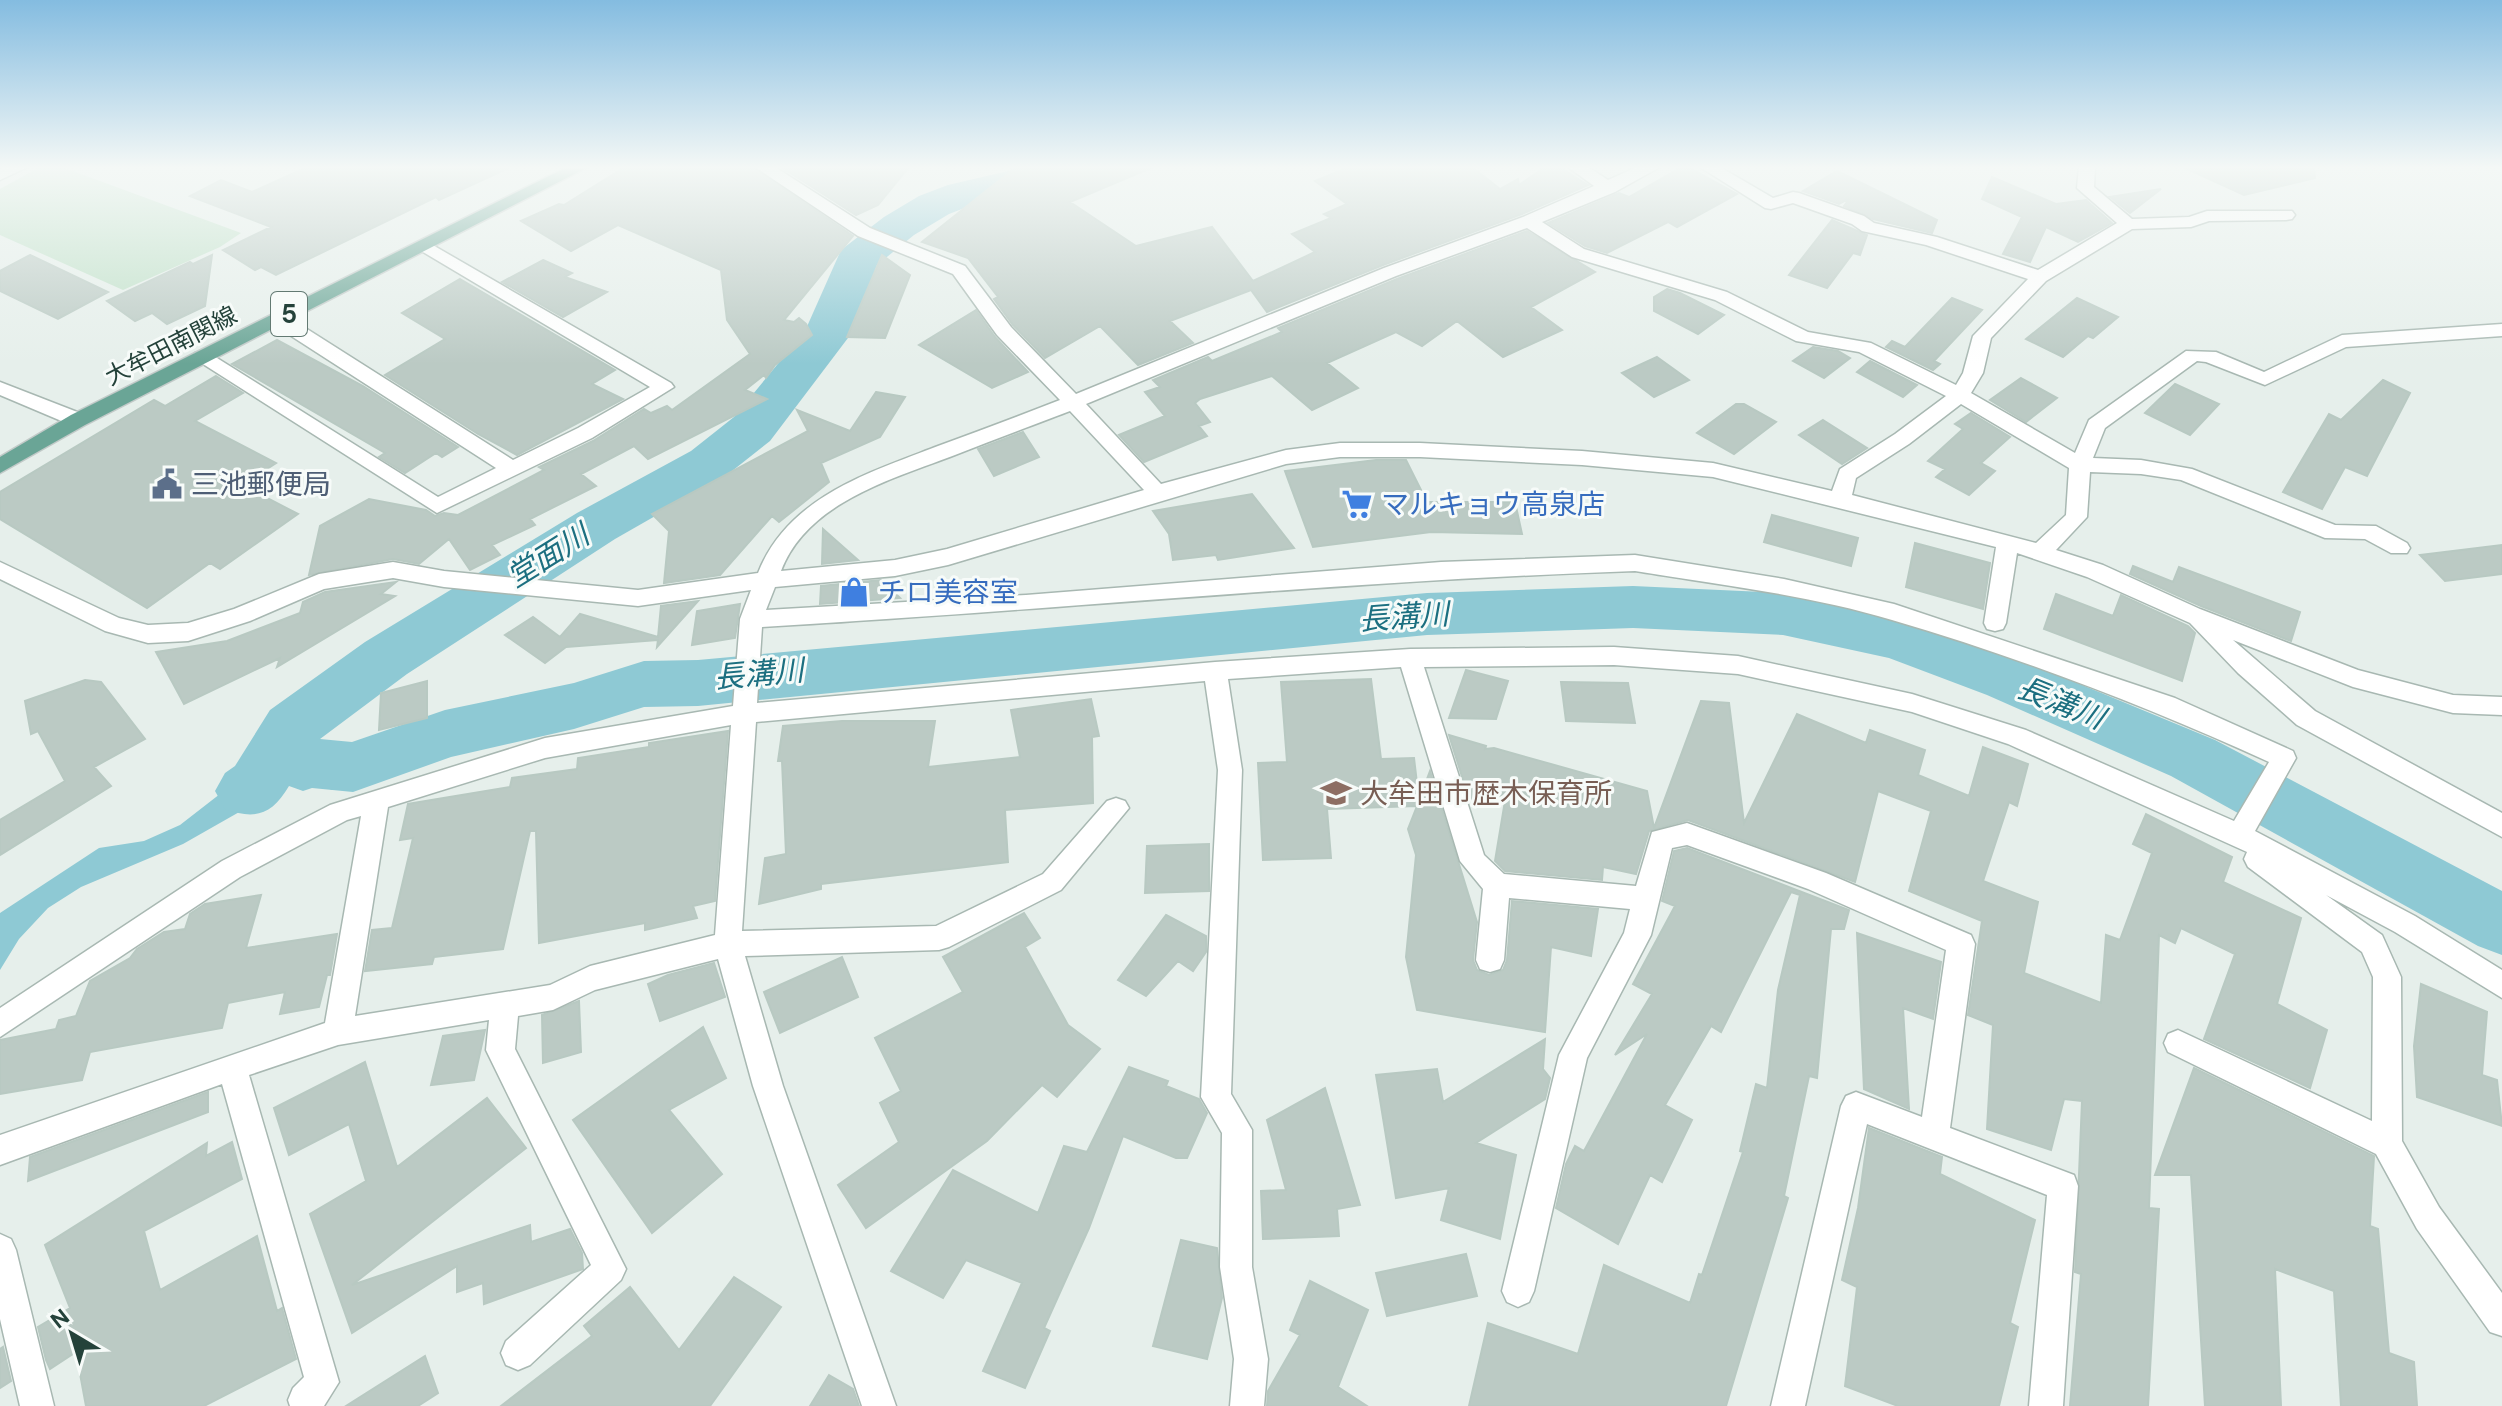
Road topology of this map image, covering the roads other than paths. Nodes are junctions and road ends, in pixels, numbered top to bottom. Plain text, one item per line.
1 (449, 233) edge
2 (866, 233) edge
3 (1498, 233) edge
4 (1547, 233) edge
5 (1893, 233) edge
6 (2114, 233) edge
7 (424, 245) junction
8 (2040, 277) junction
9 (278, 319) junction
10 (2502, 330) edge
11 (202, 357) junction
12 (0, 388) edge
13 (1960, 395) junction
14 (1071, 403) junction
15 (78, 420) junction
16 (2080, 465) junction
17 (0, 466) edge
18 (512, 469) junction
19 (1156, 493) junction
20 (1840, 499) junction
21 (2008, 542) junction
22 (2399, 548) dead end
23 (2039, 553) junction
24 (0, 570) edge
25 (768, 580) junction
26 (2192, 615) junction
27 (751, 619) junction
28 (1995, 623) dead end
29 (1410, 658) junction
30 (1215, 671) junction
31 (2502, 706) edge
32 (746, 713) junction
33 (376, 801) junction
34 (1116, 808) dead end
35 (2502, 826) edge
36 (2239, 835) junction
37 (1497, 885) junction
38 (1646, 899) junction
39 (2405, 924) junction
40 (728, 944) junction
41 (1490, 960) dead end
42 (2502, 975) edge
43 (2502, 985) edge
44 (505, 1005) junction
45 (0, 1024) edge
46 (338, 1032) junction
47 (2178, 1043) dead end
48 (232, 1067) junction
49 (1934, 1136) junction
50 (2387, 1144) junction
51 (0, 1150) edge
52 (0, 1250) edge
53 (1518, 1291) dead end
54 (2502, 1320) edge
55 (518, 1353) dead end
56 (303, 1404) edge
57 (37, 1406) edge
58 (879, 1406) edge
59 (1247, 1406) edge
60 (1788, 1406) edge
61 (2046, 1406) edge

1 - 7 main road, 大牟田南関線 / 5
2 - 14 street
3 - 14 street
4 - 13 street
5 - 8 street
6 - 8 street
7 - 9 main road, 大牟田南関線 / 5
7 - 18 street
8 - 13 street
9 - 11 main road, 大牟田南関線 / 5
9 - 18 street
10 - 16 street
11 - 15 main road, 大牟田南関線 / 5
11 - 18 street
12 - 15 street
13 - 16 street
13 - 20 street
14 - 19 street
14 - 25 street
15 - 17 main road, 大牟田南関線 / 5
16 - 22 street
16 - 23 street
19 - 20 street
19 - 25 street
20 - 21 street
21 - 23 street
21 - 28 street
23 - 26 street
24 - 25 street
25 - 27 street
26 - 31 street
26 - 35 street
27 - 32 street
27 - 36 street
29 - 30 street
29 - 36 street
29 - 37 street
30 - 32 street
30 - 59 street
32 - 33 street
32 - 40 street
33 - 45 street
33 - 46 street
34 - 40 street
36 - 39 street
36 - 50 street
37 - 38 street
37 - 41 street
38 - 49 street
38 - 53 street
39 - 42 street
39 - 43 street
40 - 44 street
40 - 58 street
44 - 46 street
44 - 55 street
46 - 48 street
47 - 50 street
48 - 51 street
48 - 56 street
49 - 60 street
49 - 61 street
50 - 54 street
52 - 57 street

